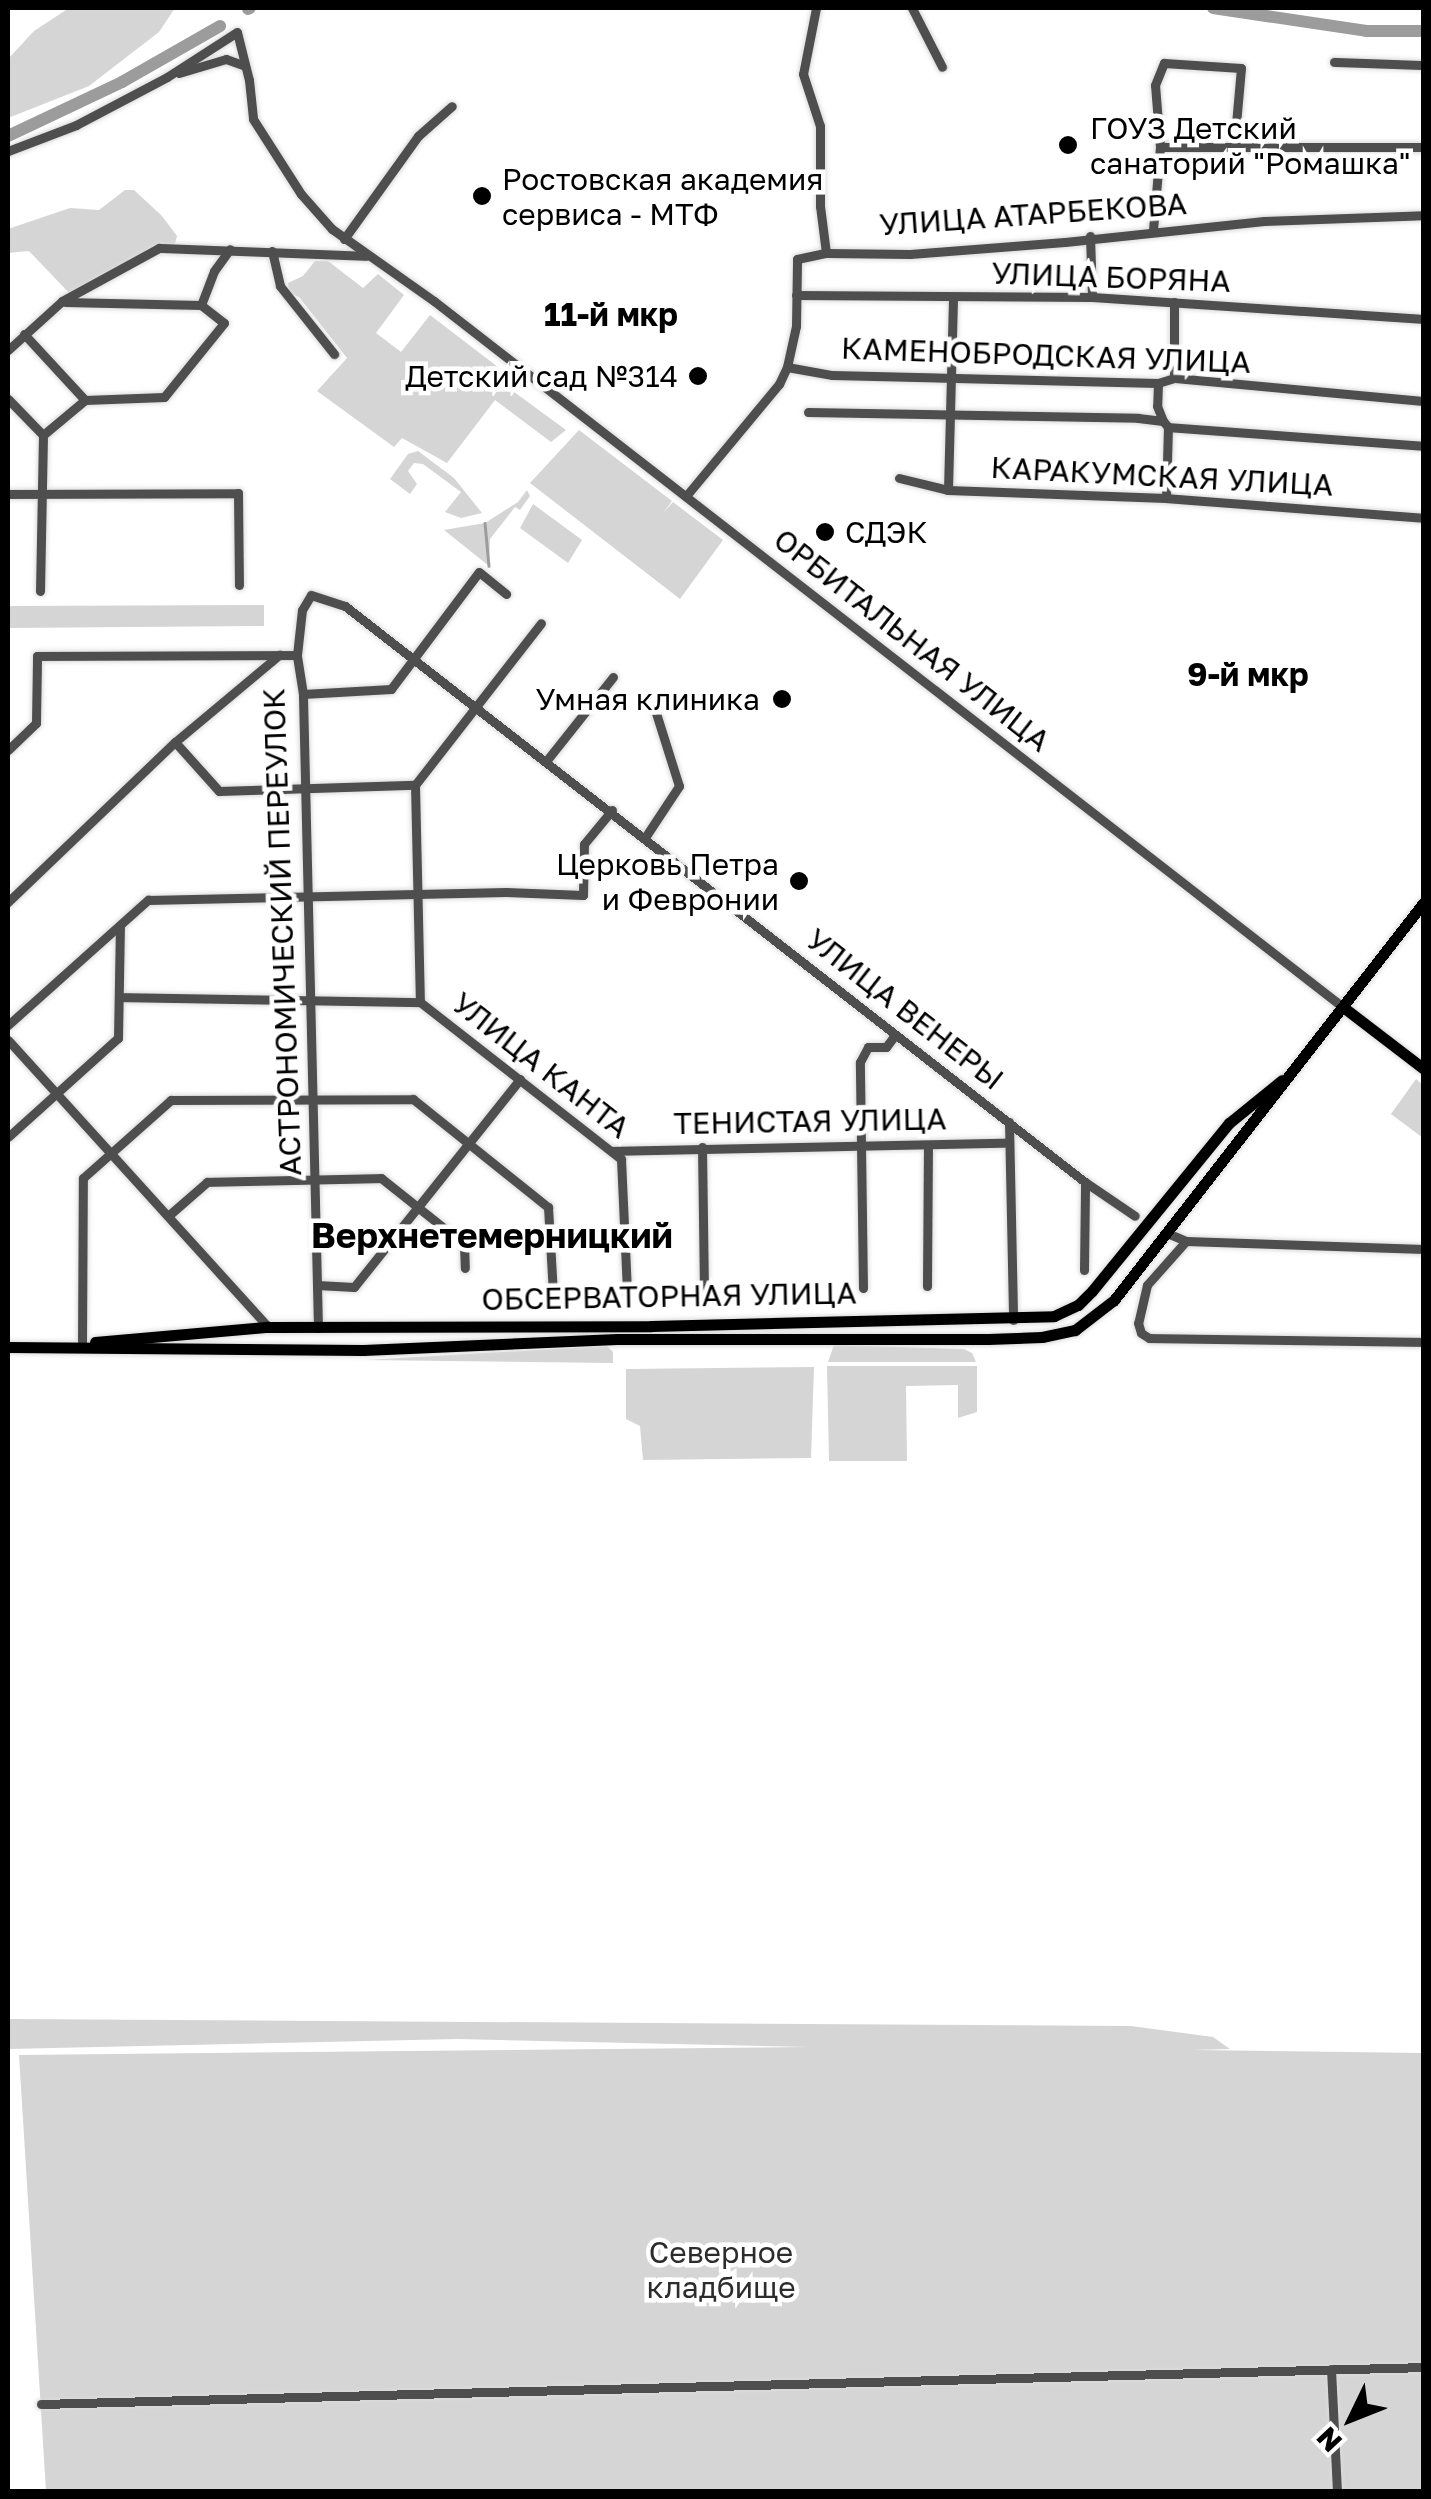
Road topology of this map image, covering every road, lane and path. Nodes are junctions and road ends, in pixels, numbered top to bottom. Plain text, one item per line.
1 (816, 8) edge
2 (912, 8) edge
3 (1334, 62) dead end
4 (1424, 64) edge
5 (245, 66) junction
6 (942, 67) dead end
7 (167, 78) junction
8 (452, 106) dead end
9 (1234, 146) junction
10 (1424, 147) edge
11 (1160, 148) junction
12 (8, 151) edge
13 (1424, 215) edge
14 (1153, 230) junction
15 (1090, 236) junction
16 (344, 239) junction
17 (230, 249) junction
18 (272, 251) junction
19 (826, 253) junction
20 (366, 256) junction
21 (796, 295) junction
22 (953, 297) junction
23 (1092, 297) junction
24 (62, 302) junction
25 (1174, 302) junction
26 (201, 305) junction
27 (1424, 319) edge
28 (24, 334) junction
29 (8, 350) edge
30 (334, 354) dead end
31 (787, 367) junction
32 (950, 375) junction
33 (1174, 378) junction
34 (1158, 383) junction
35 (8, 399) edge
36 (85, 400) junction
37 (1424, 401) edge
38 (808, 412) dead end
39 (948, 414) junction
40 (1166, 424) junction
41 (42, 435) junction
42 (1424, 446) edge
43 (899, 478) dead end
44 (948, 490) junction
45 (8, 494) edge
46 (42, 494) junction
47 (686, 496) junction
48 (1166, 498) junction
49 (1424, 518) edge
50 (239, 586) dead end
51 (40, 592) dead end
52 (506, 594) dead end
53 (345, 606) joint
54 (541, 623) dead end
55 (279, 655) junction
56 (297, 655) junction
57 (415, 660) junction
58 (612, 678) dead end
59 (303, 694) junction
60 (478, 707) junction
61 (655, 710) dead end
62 (175, 742) junction
63 (8, 750) edge
64 (547, 760) junction
65 (415, 785) junction
66 (303, 788) junction
67 (612, 810) junction
68 (646, 836) junction
69 (418, 894) junction
70 (306, 897) junction
71 (8, 902) edge
72 (1424, 902) edge
73 (120, 926) junction
74 (118, 997) junction
75 (310, 1000) junction
76 (420, 1002) junction
77 (1343, 1007) junction
78 (8, 1026) edge
79 (895, 1035) junction
80 (8, 1040) edge
81 (1424, 1069) edge
82 (1290, 1075) junction
83 (520, 1079) junction
84 (55, 1092) junction
85 (312, 1100) junction
86 (1010, 1122) junction
87 (8, 1137) edge
88 (1010, 1142) junction
89 (469, 1144) junction
90 (860, 1145) junction
91 (702, 1147) junction
92 (928, 1147) junction
93 (612, 1151) junction
94 (109, 1152) junction
95 (1184, 1177) junction
96 (315, 1180) junction
97 (1084, 1182) junction
98 (1192, 1200) junction
99 (418, 1208) junction
100 (168, 1216) junction
101 (1136, 1216) dead end
102 (1167, 1232) junction
103 (1186, 1242) junction
104 (1424, 1249) edge
105 (465, 1268) dead end
106 (1084, 1270) dead end
107 (317, 1284) junction
108 (927, 1286) dead end
109 (863, 1288) dead end
110 (704, 1292) dead end
111 (626, 1293) dead end
112 (553, 1295) dead end
113 (899, 1319) junction
114 (1013, 1320) junction
115 (440, 1324) junction
116 (268, 1327) junction
117 (318, 1328) junction
118 (238, 1329) junction
119 (885, 1338) junction
120 (1424, 1342) edge
121 (82, 1345) junction
122 (8, 1346) edge
123 (441, 1347) junction
124 (238, 1350) junction
125 (1424, 2367) edge
126 (1332, 2369) junction
127 (41, 2404) dead end
128 (1337, 2492) edge

1 - 19 street
2 - 6 street
3 - 4 street
5 - 7 street
5 - 7 street
5 - 16 street, ОРБИТАЛЬНАЯ УЛИЦА
7 - 12 street
8 - 16 street
9 - 10 street
9 - 11 street
9 - 11 street
11 - 14 street
13 - 14 street, УЛИЦА АТАРБЕКОВА
14 - 15 street, УЛИЦА АТАРБЕКОВА
15 - 19 street, УЛИЦА АТАРБЕКОВА
15 - 23 street
16 - 20 street, ОРБИТАЛЬНАЯ УЛИЦА
17 - 18 street
17 - 24 street
17 - 26 street
18 - 20 street
18 - 30 street
19 - 21 street, УЛИЦА АТАРБЕКОВА
20 - 47 street, ОРБИТАЛЬНАЯ УЛИЦА
21 - 22 street, УЛИЦА БОРЯНА
21 - 31 street
22 - 23 street, УЛИЦА БОРЯНА
22 - 32 street
23 - 25 street, УЛИЦА БОРЯНА
24 - 26 street
24 - 28 street
25 - 27 street, УЛИЦА БОРЯНА
25 - 33 street
26 - 36 street
28 - 29 street
28 - 36 street
31 - 32 street, КАМЕНОБРОДСКАЯ УЛИЦА
31 - 47 street
32 - 34 street, КАМЕНОБРОДСКАЯ УЛИЦА
32 - 39 street
33 - 34 street, КАМЕНОБРОДСКАЯ УЛИЦА
33 - 37 street, КАМЕНОБРОДСКАЯ УЛИЦА
34 - 40 street
35 - 41 street
36 - 41 street
38 - 39 street
39 - 40 street
39 - 44 street
40 - 42 street
40 - 48 street
41 - 46 street
43 - 44 street, КАРАКУМСКАЯ УЛИЦА
44 - 48 street, КАРАКУМСКАЯ УЛИЦА
45 - 46 street
46 - 50 street
46 - 51 street
47 - 77 street, ОРБИТАЛЬНАЯ УЛИЦА
48 - 49 street, КАРАКУМСКАЯ УЛИЦА
52 - 57 street
53 - 56 street, АСТРОНОМИЧЕСКИЙ ПЕРЕУЛОК
53 - 57 street, УЛИЦА ВЕНЕРЫ
54 - 60 street
55 - 56 street
55 - 62 street
55 - 63 street
56 - 59 street, АСТРОНОМИЧЕСКИЙ ПЕРЕУЛОК
57 - 59 street
57 - 60 street, УЛИЦА ВЕНЕРЫ
58 - 64 street
59 - 66 street, АСТРОНОМИЧЕСКИЙ ПЕРЕУЛОК
60 - 64 street, УЛИЦА ВЕНЕРЫ
60 - 65 street
61 - 68 street
62 - 66 street
62 - 71 street
64 - 67 street, УЛИЦА ВЕНЕРЫ
65 - 66 street
65 - 69 street
66 - 70 street, АСТРОНОМИЧЕСКИЙ ПЕРЕУЛОК
67 - 68 street, УЛИЦА ВЕНЕРЫ
67 - 69 street
68 - 79 street, УЛИЦА ВЕНЕРЫ
69 - 70 street
69 - 76 street
70 - 73 street
70 - 75 street, АСТРОНОМИЧЕСКИЙ ПЕРЕУЛОК
72 - 77 main road, ОБСЕРВАТОРНАЯ УЛИЦА
73 - 74 street
73 - 78 street
74 - 75 street, УЛИЦА КАНТА
74 - 84 street
75 - 76 street, УЛИЦА КАНТА
75 - 85 street, АСТРОНОМИЧЕСКИЙ ПЕРЕУЛОК
76 - 83 street, УЛИЦА КАНТА
77 - 81 main road, ОРБИТАЛЬНАЯ УЛИЦА
77 - 82 main road, ОБСЕРВАТОРНАЯ УЛИЦА
79 - 86 street, УЛИЦА ВЕНЕРЫ
79 - 90 street
80 - 84 street
82 - 95 main road, ОБСЕРВАТОРНАЯ УЛИЦА
82 - 98 main road, ОБСЕРВАТОРНАЯ УЛИЦА
83 - 89 street
83 - 93 street, УЛИЦА КАНТА
84 - 87 street
84 - 94 street
85 - 89 street
85 - 94 street
85 - 96 street, АСТРОНОМИЧЕСКИЙ ПЕРЕУЛОК
86 - 88 street
86 - 97 street, УЛИЦА ВЕНЕРЫ
88 - 92 street, ТЕНИСТАЯ УЛИЦА
88 - 114 street
89 - 99 street
89 - 112 street
90 - 91 street, ТЕНИСТАЯ УЛИЦА
90 - 92 street, ТЕНИСТАЯ УЛИЦА
90 - 109 street
91 - 93 street, ТЕНИСТАЯ УЛИЦА
91 - 110 street
92 - 108 street
93 - 111 street, УЛИЦА КАНТА
94 - 100 street
94 - 121 street
95 - 98 main road
95 - 114 main road, ОБСЕРВАТОРНАЯ УЛИЦА
96 - 99 street
96 - 100 street
96 - 107 street, АСТРОНОМИЧЕСКИЙ ПЕРЕУЛОК
97 - 101 street, УЛИЦА ВЕНЕРЫ
97 - 106 street
98 - 102 main road, ОБСЕРВАТОРНАЯ УЛИЦА
99 - 105 street
99 - 107 street
100 - 116 street
102 - 103 street
102 - 119 main road, ОБСЕРВАТОРНАЯ УЛИЦА
103 - 104 street
103 - 120 street
107 - 117 street, АСТРОНОМИЧЕСКИЙ ПЕРЕУЛОК
113 - 114 main road, ОБСЕРВАТОРНАЯ УЛИЦА
113 - 115 main road, ОБСЕРВАТОРНАЯ УЛИЦА
113 - 119 main road, ОБСЕРВАТОРНАЯ УЛИЦА
115 - 117 main road, ОБСЕРВАТОРНАЯ УЛИЦА
115 - 123 main road, ОБСЕРВАТОРНАЯ УЛИЦА
116 - 117 main road, ОБСЕРВАТОРНАЯ УЛИЦА
116 - 118 main road, ОБСЕРВАТОРНАЯ УЛИЦА
118 - 121 main road, ОБСЕРВАТОРНАЯ УЛИЦА
118 - 124 main road
119 - 123 main road, ОБСЕРВАТОРНАЯ УЛИЦА
121 - 122 main road, ОБСЕРВАТОРНАЯ УЛИЦА
121 - 124 main road, ОБСЕРВАТОРНАЯ УЛИЦА
123 - 124 main road, ОБСЕРВАТОРНАЯ УЛИЦА
125 - 126 street
126 - 127 street
126 - 128 street

